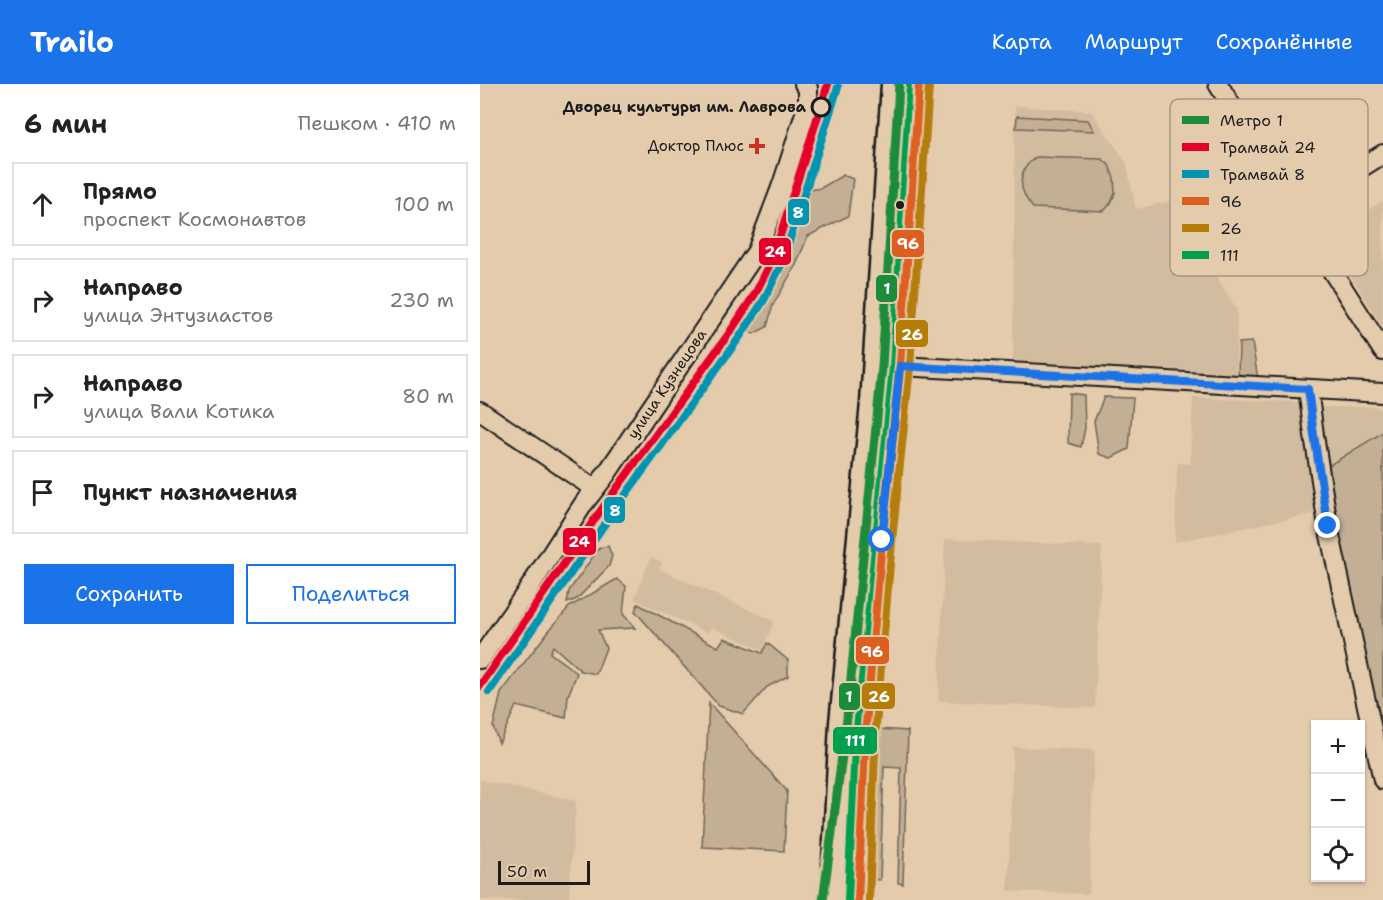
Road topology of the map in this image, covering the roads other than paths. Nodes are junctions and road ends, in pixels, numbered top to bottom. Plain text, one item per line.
1 (893, 84) edge
2 (919, 84) edge
3 (1218, 84) edge
4 (806, 86) edge
5 (1227, 99) edge
6 (1383, 154) edge
7 (1368, 163) edge
8 (1336, 276) edge
9 (1383, 351) edge
10 (900, 366) junction
11 (1308, 389) junction
12 (1383, 393) edge
13 (480, 411) edge
14 (600, 482) junction
15 (480, 659) edge
16 (1383, 780) edge
17 (832, 900) edge
18 (858, 900) edge

1 - 17 main road
2 - 10 main road
3 - 5 street
4 - 14 street, улица Кузнецова
6 - 7 street
8 - 9 street
10 - 11 street
10 - 18 main road
11 - 12 street
11 - 16 street
13 - 14 street
14 - 15 street, улица Кузнецова

